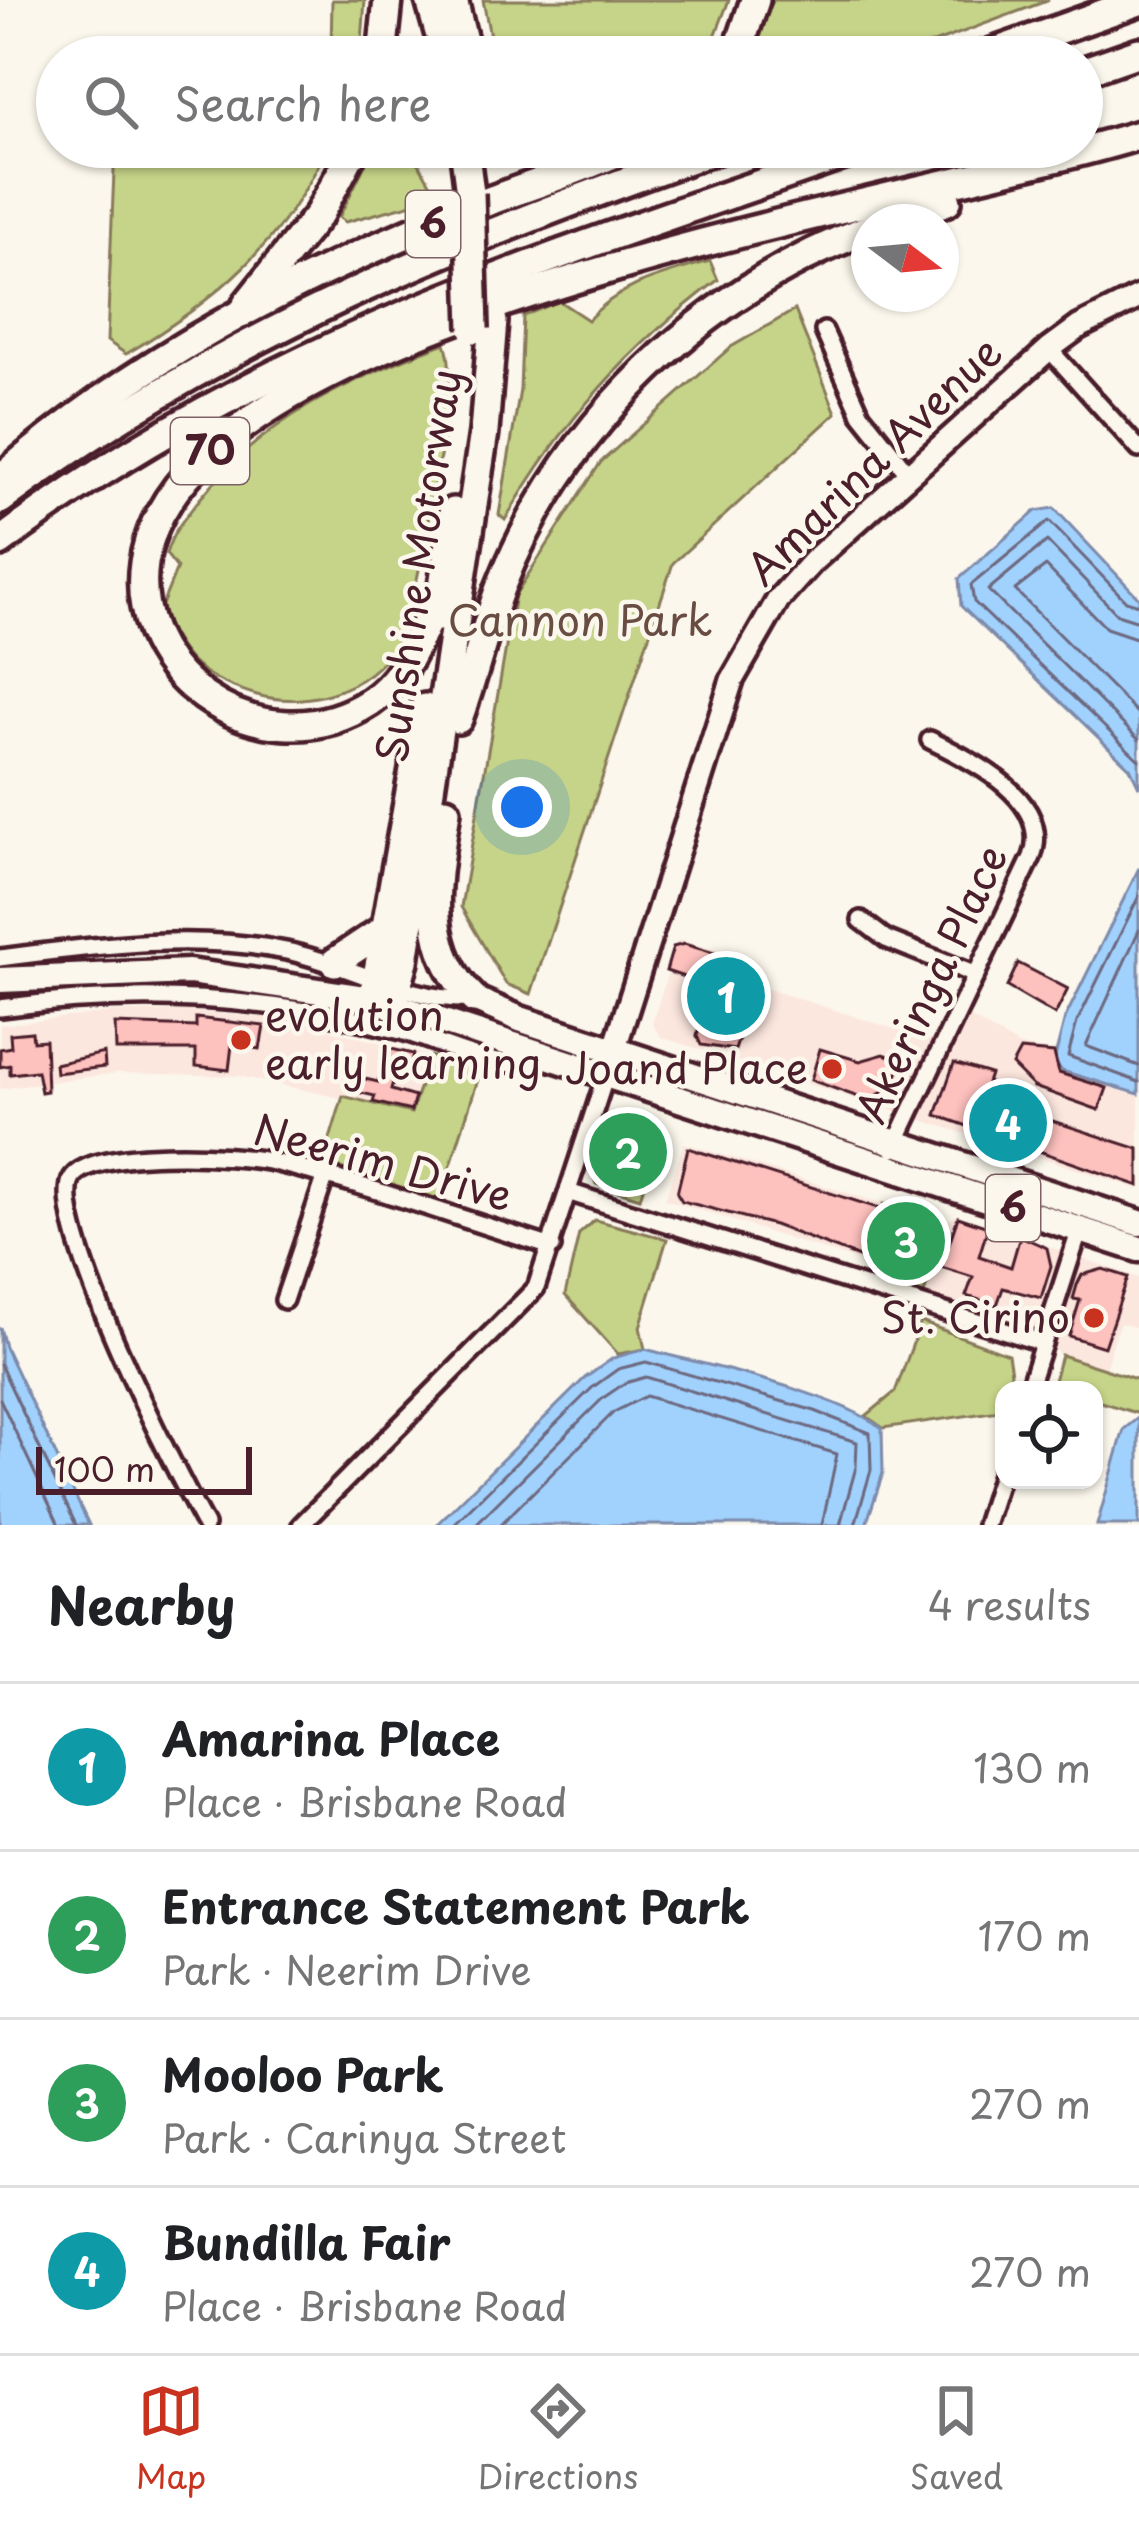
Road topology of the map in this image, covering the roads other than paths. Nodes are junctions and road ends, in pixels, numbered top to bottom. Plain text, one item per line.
1 (388, 0) edge
2 (430, 0) edge
3 (755, 0) edge
4 (1139, 2) edge
5 (384, 36) edge
6 (440, 36) edge
7 (743, 36) edge
8 (1041, 36) edge
9 (1139, 52) edge
10 (1103, 65) edge
11 (1139, 135) edge
12 (1103, 145) edge
13 (344, 168) edge
14 (471, 168) edge
15 (480, 168) edge
16 (576, 168) edge
17 (668, 168) edge
18 (809, 168) edge
19 (1017, 168) edge
20 (999, 173) junction
21 (478, 190) junction
22 (940, 204) edge
23 (851, 237) edge
24 (1139, 297) edge
25 (242, 313) junction
26 (483, 325) junction
27 (824, 331) dead end
28 (1049, 349) junction
29 (484, 432) junction
30 (1139, 449) edge
31 (908, 473) junction
32 (0, 479) edge
33 (0, 500) edge
34 (0, 542) edge
35 (440, 599) junction
36 (458, 718) junction
37 (931, 740) dead end
38 (861, 920) dead end
39 (386, 928) junction
40 (188, 942) junction
41 (286, 951) junction
42 (0, 958) edge
43 (335, 962) junction
44 (189, 972) junction
45 (976, 975) junction
46 (0, 980) edge
47 (385, 991) junction
48 (276, 993) junction
49 (474, 999) junction
50 (0, 1008) edge
51 (551, 1054) junction
52 (611, 1061) junction
53 (892, 1155) junction
54 (325, 1178) junction
55 (571, 1193) junction
56 (1139, 1223) edge
57 (1080, 1229) junction
58 (552, 1247) junction
59 (1139, 1249) edge
60 (284, 1300) dead end
61 (1043, 1343) junction
62 (1031, 1381) edge
63 (996, 1489) edge
64 (205, 1525) edge
65 (301, 1525) edge
66 (985, 1525) edge

1 - 5 highway
2 - 6 highway
3 - 7 highway
4 - 8 highway
9 - 10 highway
11 - 12 highway, 70
13 - 25 highway
14 - 21 highway, Sunshine Motorway
15 - 21 highway, Sunshine Motorway / 6
16 - 25 highway, 6
17 - 33 highway
18 - 34 highway, Sunshine Motorway
19 - 20 highway, 70
20 - 22 highway
20 - 35 highway, 70
21 - 26 highway, Sunshine Motorway / 6
23 - 36 highway
24 - 28 street, Amarina Avenue
25 - 32 highway, 6
26 - 29 highway, Sunshine Motorway / 6
26 - 35 highway, Sunshine Motorway / 70
27 - 31 street
28 - 30 street
28 - 31 street, Amarina Avenue
29 - 36 highway, 6
29 - 47 highway, Sunshine Motorway
31 - 52 street, Amarina Avenue
35 - 39 highway, Sunshine Motorway
36 - 49 highway, 6
37 - 45 street, Akeringa Place
38 - 45 street
39 - 43 highway
39 - 47 highway, Sunshine Motorway
40 - 41 street
40 - 42 street
40 - 44 street
41 - 43 street
41 - 48 street
43 - 47 street
44 - 46 main road, 6
44 - 48 main road, 6
45 - 53 street, Akeringa Place
47 - 48 main road, 6
47 - 49 street
47 - 51 main road, 6
48 - 50 street
48 - 51 street
49 - 52 main road, 6
51 - 52 main road, 6
52 - 53 main road, 6
52 - 55 street, Neerim Drive
53 - 56 main road, 6
53 - 57 main road, 6
54 - 58 street, Neerim Drive
54 - 60 street
54 - 64 street, Neerim Drive
55 - 58 street, Neerim Drive
55 - 61 street
57 - 59 main road, 6
57 - 61 street
58 - 65 street, Neerim Drive
61 - 62 street
63 - 66 street

